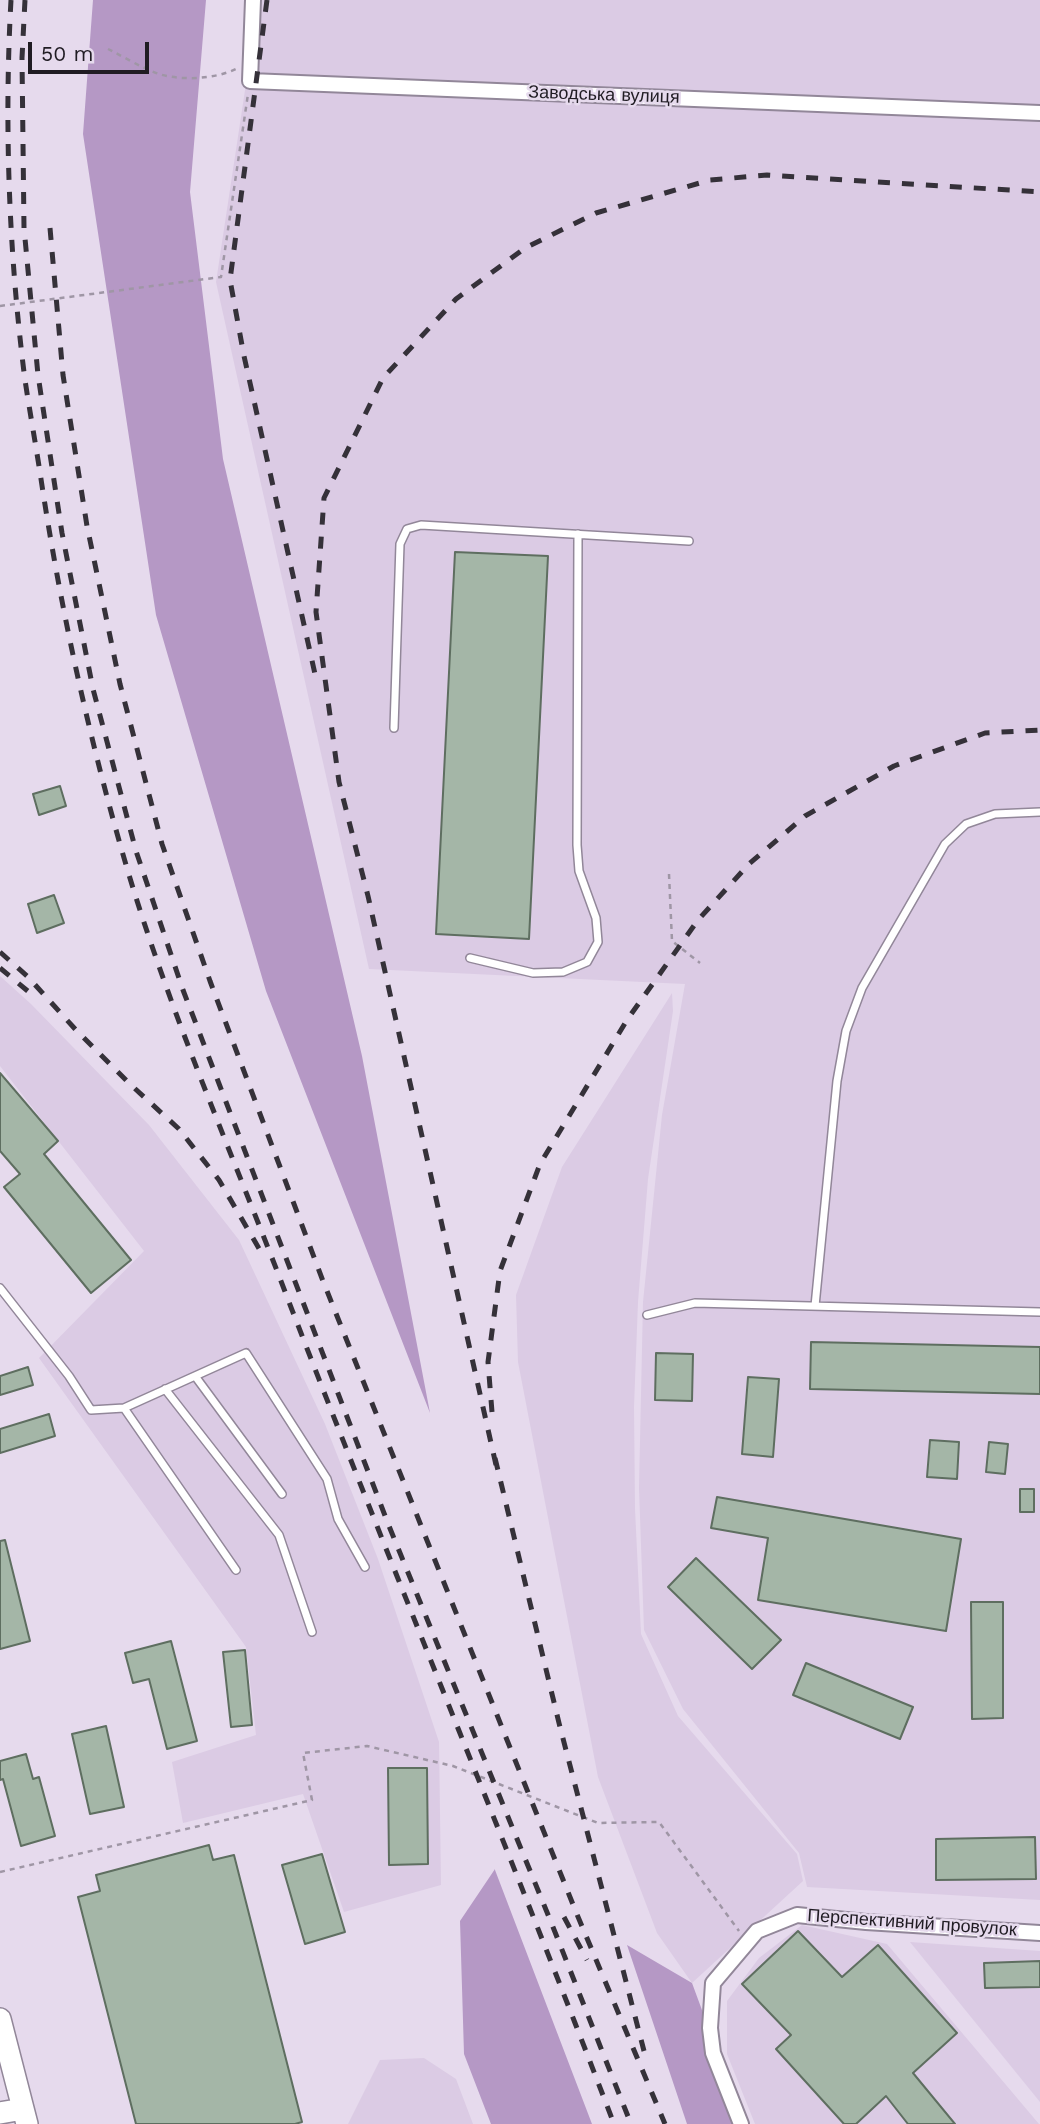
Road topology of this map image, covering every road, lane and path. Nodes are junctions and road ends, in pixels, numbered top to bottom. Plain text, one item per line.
1 (253, 0) edge
2 (108, 49) dead end
3 (249, 64) junction
4 (250, 81) junction
5 (1040, 113) edge
6 (0, 306) edge
7 (579, 534) junction
8 (689, 541) dead end
9 (394, 728) dead end
10 (1040, 812) edge
11 (669, 874) dead end
12 (470, 958) dead end
13 (700, 963) dead end
14 (0, 1288) edge
15 (815, 1306) junction
16 (1040, 1312) edge
17 (647, 1315) dead end
18 (195, 1376) junction
19 (165, 1389) junction
20 (124, 1408) junction
21 (282, 1494) dead end
22 (365, 1567) dead end
23 (236, 1570) dead end
24 (312, 1632) dead end
25 (0, 1872) edge
26 (1040, 1933) edge
27 (747, 1942) junction
28 (0, 2019) edge
29 (0, 2113) edge
30 (25, 2117) edge
31 (741, 2124) edge

1 - 3 street
2 - 3 path
3 - 4 street
4 - 5 street, Заводська вулиця
4 - 6 path
7 - 8 lane
7 - 9 lane
7 - 12 lane
10 - 15 lane
11 - 13 path
14 - 20 lane
15 - 16 lane
15 - 17 lane
18 - 19 lane
18 - 21 lane
18 - 22 lane
19 - 20 lane
19 - 24 lane
20 - 23 lane
25 - 27 path
26 - 27 street, Перспективний провулок
27 - 31 street, Перспективний провулок
28 - 30 main road
29 - 30 main road

